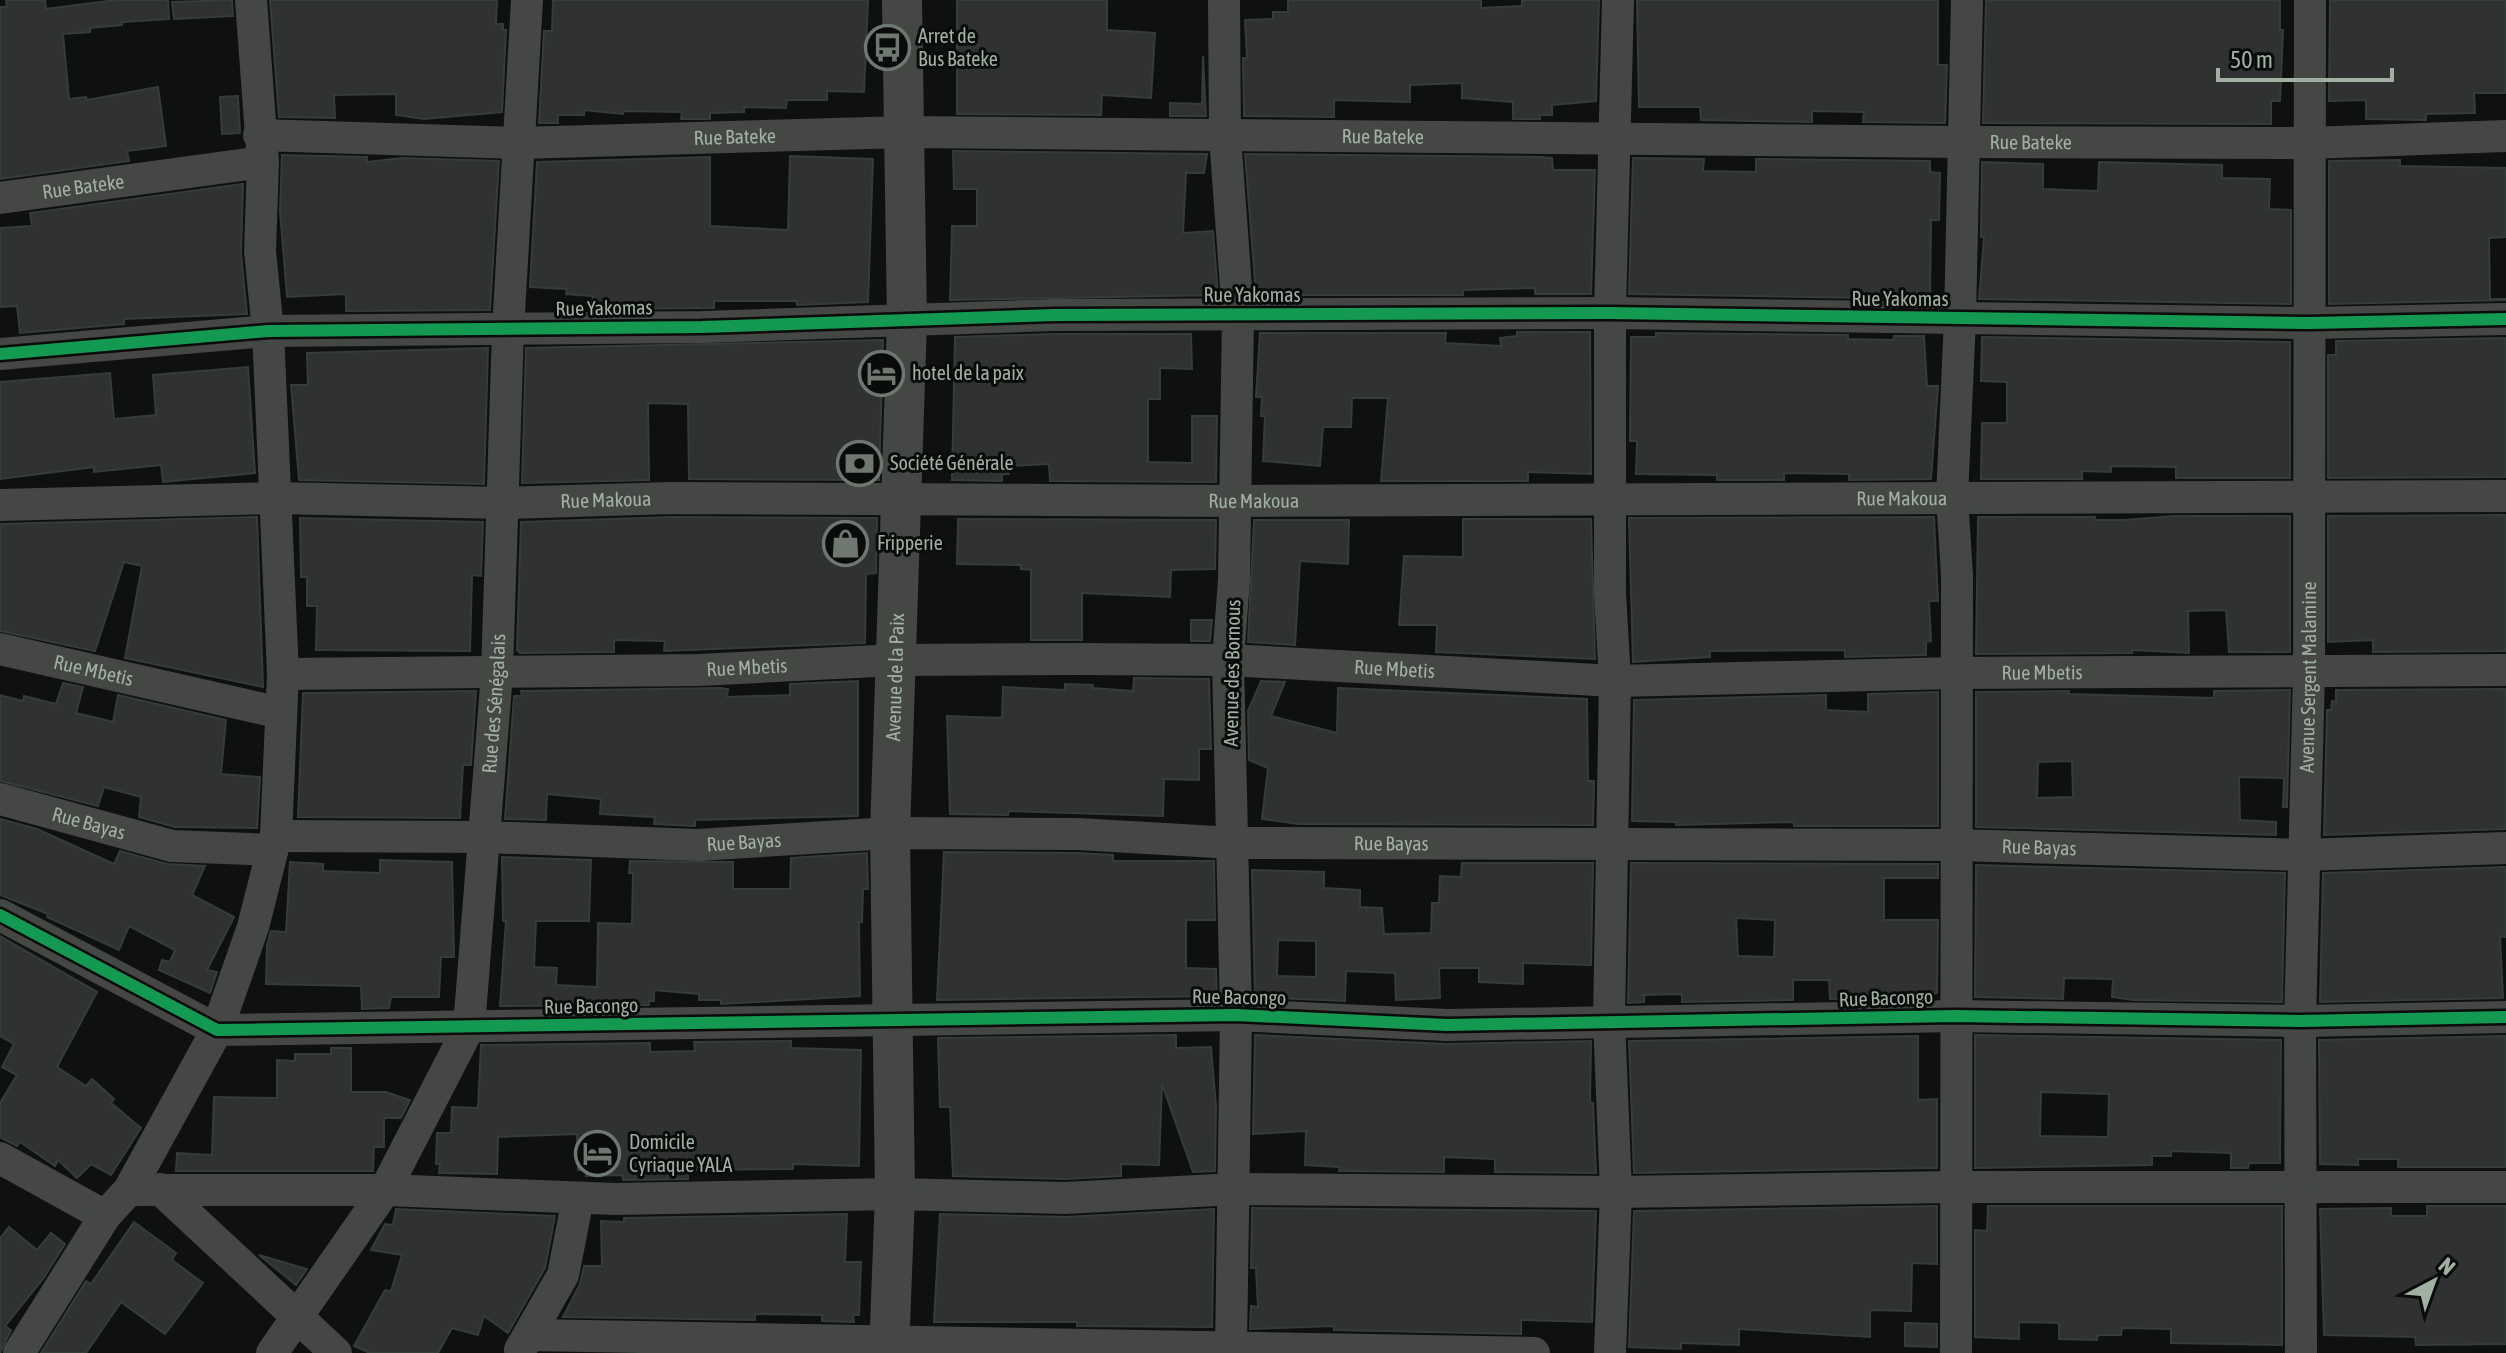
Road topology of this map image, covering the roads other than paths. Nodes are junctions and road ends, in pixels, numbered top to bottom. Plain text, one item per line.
1 (251, 0) edge
2 (527, 0) edge
3 (902, 0) edge
4 (1224, 0) edge
5 (1618, 0) edge
6 (1967, 0) edge
7 (2310, 0) edge
8 (905, 132) junction
9 (1225, 136) junction
10 (2506, 136) edge
11 (1613, 139) junction
12 (1964, 142) junction
13 (519, 143) junction
14 (2309, 143) junction
15 (261, 148) junction
16 (0, 198) edge
17 (1610, 313) junction
18 (1238, 315) junction
19 (1960, 319) junction
20 (2506, 319) edge
21 (907, 321) junction
22 (2309, 323) junction
23 (508, 330) junction
24 (268, 331) junction
25 (0, 354) edge
26 (2506, 496) edge
27 (1610, 497) junction
28 (1952, 497) junction
29 (2309, 497) junction
30 (276, 498) junction
31 (902, 500) junction
32 (1236, 501) junction
33 (504, 503) junction
34 (0, 505) edge
35 (0, 649) edge
36 (896, 660) junction
37 (1228, 660) junction
38 (2506, 670) edge
39 (497, 673) junction
40 (1956, 673) junction
41 (2309, 673) junction
42 (283, 674) junction
43 (1615, 681) junction
44 (281, 713) junction
45 (0, 799) edge
46 (890, 833) junction
47 (486, 837) junction
48 (274, 843) junction
49 (1233, 843) junction
50 (1956, 845) junction
51 (1614, 846) junction
52 (2506, 848) edge
53 (2304, 855) junction
54 (0, 915) edge
55 (1236, 1015) junction
56 (1955, 1016) junction
57 (2506, 1017) edge
58 (1609, 1020) junction
59 (891, 1021) junction
60 (2300, 1021) junction
61 (469, 1027) junction
62 (217, 1030) junction
63 (0, 1158) edge
64 (1954, 1187) junction
65 (2506, 1187) edge
66 (1235, 1189) junction
67 (2301, 1189) junction
68 (144, 1190) junction
69 (385, 1190) junction
70 (1616, 1192) junction
71 (895, 1194) junction
72 (578, 1198) junction
73 (105, 1216) junction
74 (297, 1316) junction
75 (524, 1344) edge
76 (1231, 1347) junction
77 (889, 1348) edge
78 (19, 1353) edge
79 (272, 1353) edge
80 (336, 1353) edge
81 (1534, 1353) edge
82 (1610, 1353) edge
83 (1956, 1353) edge
84 (2301, 1353) edge

1 - 15 street
2 - 13 street, Rue des Sénégalais
3 - 8 main road, Avenue de la Paix
4 - 9 street, Avenue des Bornous
5 - 11 street
6 - 12 street
7 - 14 street, Avenue Sergent Malamine
8 - 9 street, Rue Bateke
8 - 13 street, Rue Bateke
8 - 21 main road, Avenue de la Paix
9 - 11 street, Rue Bateke
9 - 18 street, Avenue des Bornous
10 - 14 street, Rue Bateke
11 - 12 street, Rue Bateke
11 - 17 street
12 - 14 street, Rue Bateke
12 - 19 street
13 - 15 street, Rue Bateke
13 - 23 street, Rue des Sénégalais
14 - 22 street, Avenue Sergent Malamine
15 - 16 street, Rue Bateke
15 - 24 street
17 - 18 street, Rue Yakomas
17 - 19 street, Rue Yakomas
17 - 27 street
18 - 21 street, Rue Yakomas
18 - 32 street, Avenue des Bornous
19 - 22 street, Rue Yakomas
19 - 28 street
20 - 22 street, Rue Yakomas
21 - 23 street, Rue Yakomas
21 - 31 main road, Avenue de la Paix
22 - 29 street, Avenue Sergent Malamine
23 - 24 street, Rue Yakomas
23 - 33 street, Rue des Sénégalais
24 - 25 street, Rue Yakomas
24 - 30 street
26 - 29 street, Rue Makoua
27 - 28 street, Rue Makoua
27 - 32 street, Rue Makoua
27 - 43 street
28 - 29 street, Rue Makoua
28 - 40 street
29 - 41 street, Avenue Sergent Malamine
30 - 33 street, Rue Makoua
30 - 34 street, Rue Makoua
30 - 42 street
31 - 32 street, Rue Makoua
31 - 33 street, Rue Makoua
31 - 36 main road, Avenue de la Paix
32 - 37 street, Avenue des Bornous
33 - 39 street, Rue des Sénégalais
35 - 44 street, Rue Mbetis
36 - 37 street, Rue Mbetis
36 - 39 street, Rue Mbetis
36 - 46 main road, Avenue de la Paix
37 - 43 street, Rue Mbetis
37 - 49 street, Avenue des Bornous
38 - 41 street, Rue Mbetis
39 - 42 street, Rue Mbetis
39 - 47 street, Rue des Sénégalais
40 - 41 street, Rue Mbetis
40 - 43 street, Rue Mbetis
40 - 50 street
41 - 53 street, Avenue Sergent Malamine
42 - 44 street
43 - 51 street
44 - 48 street
45 - 48 street, Rue Bayas
46 - 47 street, Rue Bayas
46 - 49 street, Rue Bayas
46 - 59 main road, Avenue de la Paix
47 - 48 street, Rue Bayas
47 - 61 street, Rue des Sénégalais
48 - 62 street
49 - 51 street, Rue Bayas
49 - 55 street, Avenue des Bornous
50 - 51 street, Rue Bayas
50 - 53 street, Rue Bayas
50 - 56 street
51 - 58 street
52 - 53 street, Rue Bayas
53 - 60 street, Avenue Sergent Malamine
54 - 62 street, Rue Bacongo
55 - 58 street, Rue Bacongo
55 - 59 street, Rue Bacongo
55 - 66 street, Avenue des Bornous
56 - 58 street, Rue Bacongo
56 - 60 street, Rue Bacongo
56 - 64 street
57 - 60 street, Rue Bacongo
58 - 70 street
59 - 61 street, Rue Bacongo
59 - 71 main road, Avenue de la Paix
60 - 67 street, Avenue Sergent Malamine
61 - 62 street, Rue Bacongo
61 - 69 street, Rue des Sénégalais
62 - 68 street
63 - 73 street
64 - 67 street
64 - 70 street
64 - 83 street
65 - 67 street
66 - 70 street
66 - 71 street
66 - 76 street, Avenue des Bornous
67 - 84 street, Avenue Sergent Malamine
68 - 69 street
68 - 73 street
68 - 74 street
69 - 72 street
69 - 74 street, Rue des Sénégalais
70 - 82 street
71 - 72 street
71 - 77 main road, Avenue de la Paix
72 - 75 street
73 - 78 street
74 - 79 street, Rue des Sénégalais
74 - 80 street
75 - 77 street
76 - 77 street
76 - 81 street

